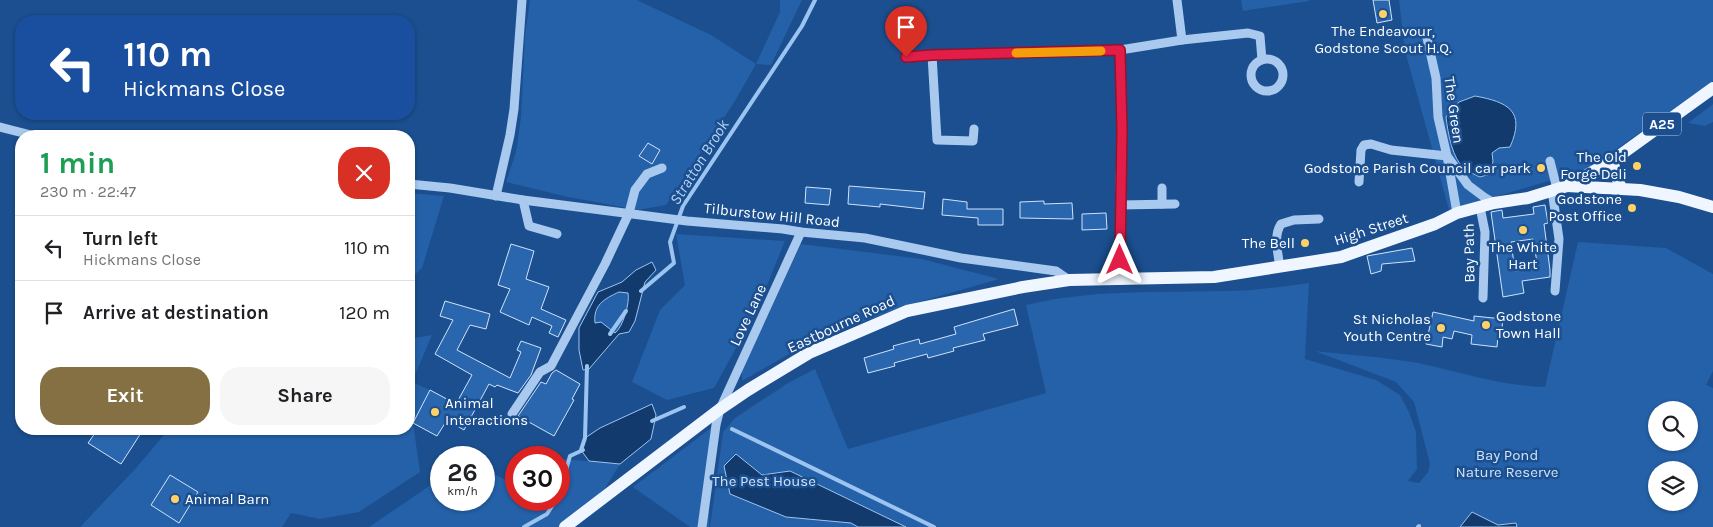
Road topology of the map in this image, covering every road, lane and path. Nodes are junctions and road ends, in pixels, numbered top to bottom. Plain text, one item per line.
1 (522, 0) edge
2 (1177, 0) edge
3 (1427, 38) dead end
4 (1182, 40) junction
5 (1120, 50) junction
6 (932, 55) junction
7 (906, 57) dead end
8 (1262, 60) dead end
9 (1713, 88) edge
10 (0, 127) edge
11 (974, 129) dead end
12 (15, 131) edge
13 (1447, 156) junction
14 (1550, 161) dead end
15 (1612, 161) junction
16 (662, 168) dead end
17 (1359, 182) dead end
18 (415, 185) edge
19 (1162, 188) dead end
20 (1558, 188) junction
21 (1621, 189) junction
22 (496, 196) junction
23 (523, 200) junction
24 (1494, 203) junction
25 (1120, 204) junction
26 (1162, 204) junction
27 (1175, 204) dead end
28 (1480, 207) junction
29 (1713, 207) edge
30 (629, 213) junction
31 (1458, 213) junction
32 (1319, 219) dead end
33 (801, 232) junction
34 (557, 234) dead end
35 (604, 242) dead end
36 (615, 243) junction
37 (1280, 267) junction
38 (1069, 280) junction
39 (1120, 280) junction
40 (1555, 291) dead end
41 (1483, 298) dead end
42 (720, 409) junction
43 (512, 414) dead end
44 (565, 527) edge
45 (702, 527) edge

1 - 22 street
2 - 4 street
3 - 13 street, The Green
4 - 5 street
4 - 8 street
5 - 6 street
5 - 25 street
6 - 7 street
6 - 11 street
9 - 15 main road, A25
10 - 12 street
13 - 17 street
13 - 24 street, The Green
13 - 31 street, The Green
14 - 20 street
15 - 20 main road
15 - 21 main road
16 - 30 street
18 - 22 street, Tilburstow Hill Road
19 - 26 street
20 - 21 main road
20 - 24 main road, High Street
20 - 40 street
21 - 29 main road
22 - 23 street, Tilburstow Hill Road
23 - 30 street, Tilburstow Hill Road
23 - 34 street
24 - 28 main road, High Street
25 - 26 street
25 - 39 street
26 - 27 street
28 - 31 main road, High Street
28 - 41 street, Bay Path
30 - 33 street, Tilburstow Hill Road
30 - 36 street
31 - 37 main road, High Street
32 - 37 street
33 - 38 street, Tilburstow Hill Road
33 - 42 street, Love Lane
35 - 36 street
36 - 43 street
37 - 39 main road, High Street
38 - 39 main road, Eastbourne Road
38 - 42 main road, Eastbourne Road
42 - 44 main road, Eastbourne Road
42 - 45 street, Love Lane

